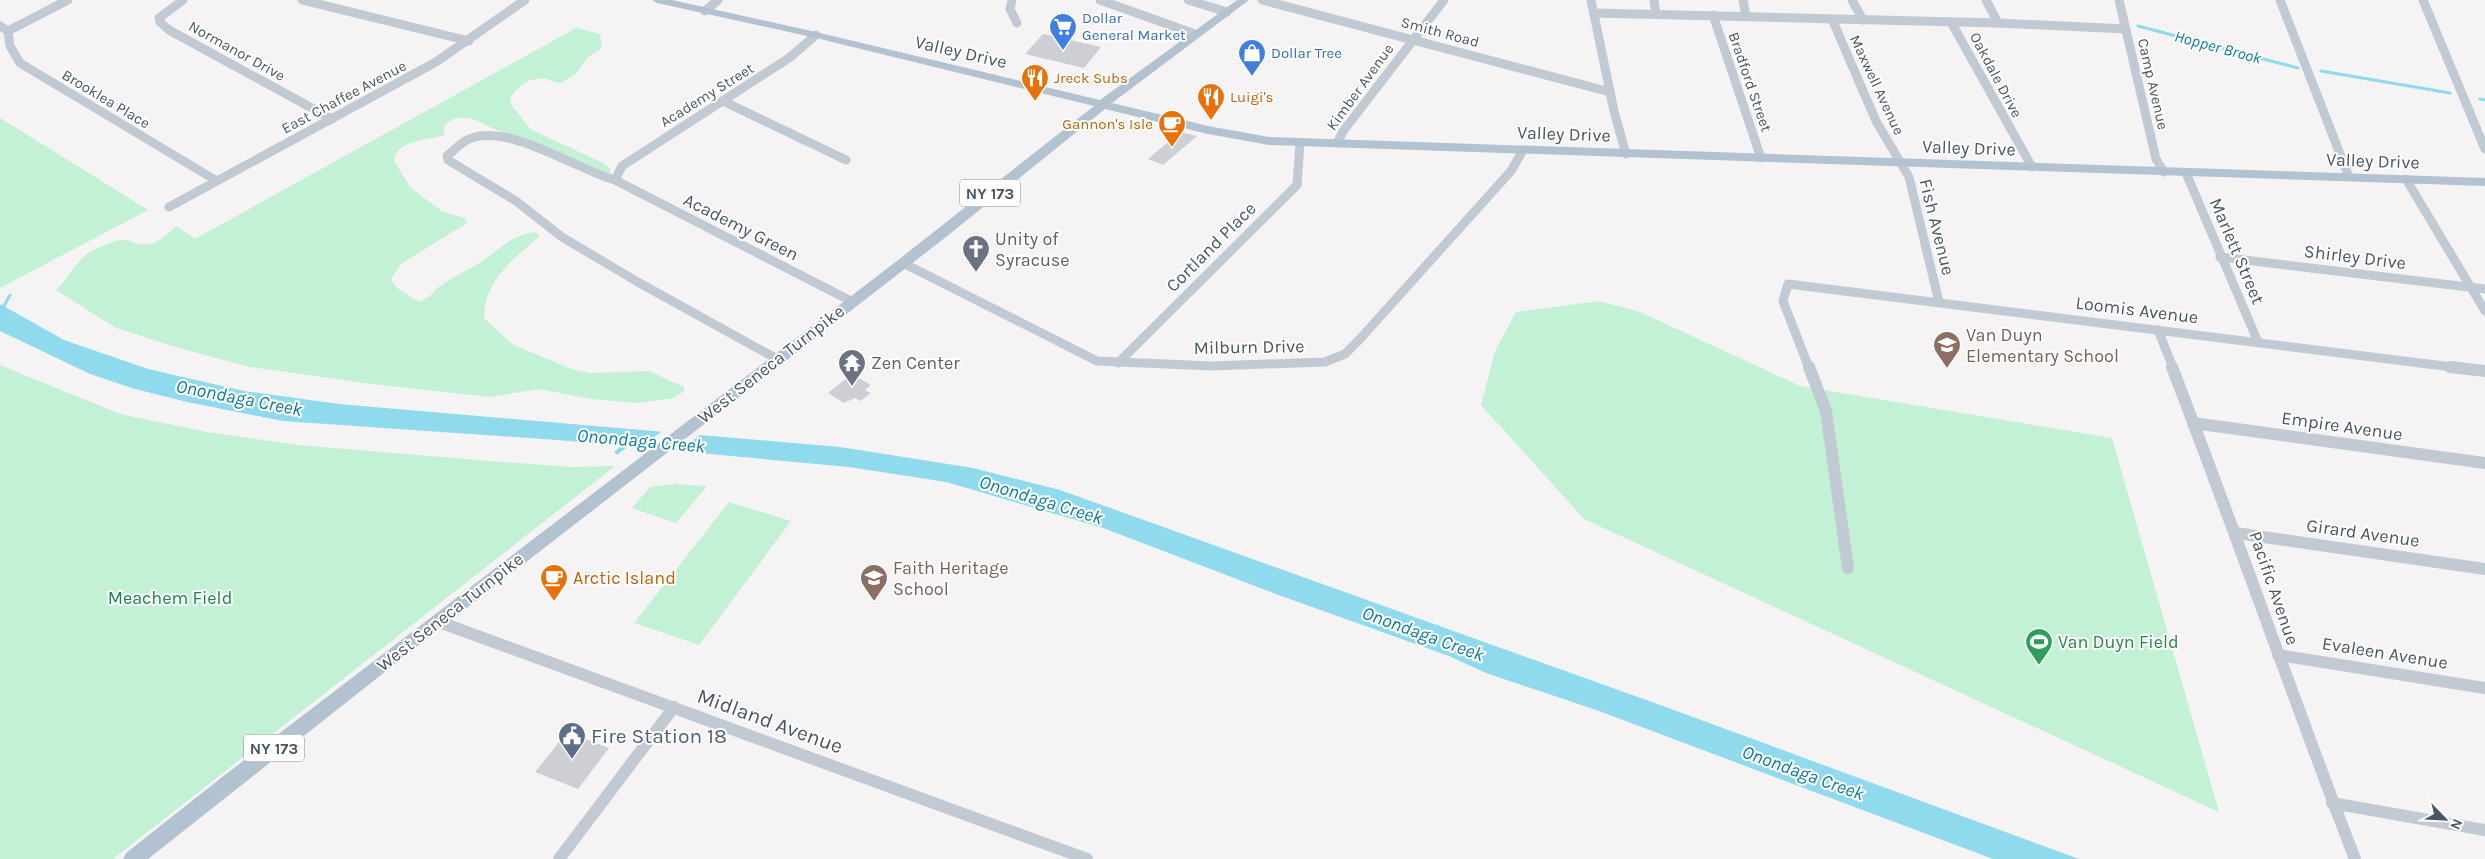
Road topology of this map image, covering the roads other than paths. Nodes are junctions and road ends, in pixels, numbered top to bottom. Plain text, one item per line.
1 (68, 0) edge
2 (183, 0) edge
3 (302, 0) edge
4 (525, 0) edge
5 (657, 0) edge
6 (718, 0) edge
7 (1012, 0) edge
8 (1100, 0) edge
9 (1188, 0) edge
10 (1244, 0) edge
11 (1262, 0) edge
12 (1444, 0) edge
13 (1591, 0) edge
14 (1654, 0) edge
15 (1743, 0) edge
16 (1852, 0) edge
17 (1986, 0) edge
18 (2119, 0) edge
19 (2280, 0) edge
20 (2423, 0) edge
21 (705, 11) junction
22 (1226, 12) junction
23 (1594, 13) junction
24 (1656, 14) junction
25 (1713, 16) junction
26 (1746, 16) junction
27 (1832, 19) junction
28 (1863, 20) junction
29 (1951, 22) junction
30 (1017, 23) dead end
31 (1998, 23) junction
32 (4, 28) edge
33 (2126, 29) junction
34 (1195, 34) junction
35 (816, 35) junction
36 (1412, 39) junction
37 (469, 41) junction
38 (1610, 92) junction
39 (723, 101) junction
40 (1105, 104) junction
41 (332, 119) junction
42 (1300, 142) junction
43 (1337, 143) junction
44 (2485, 149) edge
45 (1523, 150) junction
46 (1626, 154) junction
47 (1761, 158) junction
48 (846, 160) dead end
49 (1898, 163) junction
50 (2032, 167) junction
51 (2164, 172) junction
52 (2186, 172) junction
53 (2349, 177) junction
54 (2406, 179) junction
55 (615, 180) junction
56 (217, 181) junction
57 (2485, 182) edge
58 (169, 207) dead end
59 (2220, 257) junction
60 (903, 263) junction
61 (2470, 287) junction
62 (2485, 289) edge
63 (853, 302) junction
64 (1939, 302) junction
65 (2485, 311) edge
66 (2158, 330) junction
67 (2258, 342) junction
68 (777, 358) junction
69 (1118, 363) junction
70 (2485, 371) edge
71 (2193, 423) junction
72 (2485, 463) edge
73 (2236, 532) junction
74 (1848, 568) dead end
75 (2485, 569) edge
76 (439, 622) junction
77 (2278, 655) junction
78 (2485, 688) edge
79 (674, 707) junction
80 (2332, 803) junction
81 (2485, 830) edge
82 (133, 859) edge
83 (559, 859) edge
84 (1088, 859) edge
85 (2355, 859) edge

1 - 32 street
2 - 41 street, Normanor Drive
3 - 37 street
4 - 37 street, East Chaffee Avenue
5 - 21 main road, Valley Drive
6 - 21 street
7 - 30 street
8 - 34 street
9 - 22 street
10 - 22 main road, West Seneca Turnpike / NY 173
11 - 36 street, Smith Road
12 - 36 street, Kimber Avenue
13 - 23 street
14 - 24 street
15 - 26 street
16 - 28 street
17 - 31 street
18 - 33 street, Camp Avenue
19 - 53 street
20 - 44 street
21 - 35 main road, Valley Drive
22 - 34 main road, West Seneca Turnpike / NY 173
23 - 24 street
23 - 38 street
24 - 25 street
25 - 26 street
25 - 47 street, Bradford Street
26 - 27 street
27 - 28 street
27 - 49 street, Maxwell Avenue
28 - 29 street
29 - 31 street
29 - 50 street, Oakdale Drive
31 - 33 street
32 - 56 street, Brooklea Place
33 - 51 street, Camp Avenue
34 - 40 main road, West Seneca Turnpike / NY 173
35 - 39 street, Academy Street
35 - 40 main road, Valley Drive
36 - 38 street, Smith Road
36 - 43 street, Kimber Avenue
37 - 41 street, East Chaffee Avenue
38 - 46 street
39 - 48 street
39 - 55 street, Academy Street
40 - 42 main road, Valley Drive
40 - 60 main road, West Seneca Turnpike / NY 173
41 - 56 street, East Chaffee Avenue
42 - 43 main road, Valley Drive
42 - 69 street, Cortland Place
43 - 45 main road, Valley Drive
45 - 46 main road, Valley Drive
45 - 69 street, Milburn Drive
46 - 47 main road, Valley Drive
47 - 49 main road, Valley Drive
49 - 50 main road, Valley Drive
49 - 64 street, Fish Avenue
50 - 51 main road, Valley Drive
51 - 52 main road, Valley Drive
52 - 53 main road, Valley Drive
52 - 59 street, Marlett Street
53 - 54 main road, Valley Drive
54 - 57 main road, Valley Drive
54 - 61 street
55 - 63 street, Academy Green
55 - 68 street, Academy Green
56 - 58 street, East Chaffee Avenue
59 - 61 street, Shirley Drive
59 - 67 street, Marlett Street
60 - 63 main road, West Seneca Turnpike / NY 173
60 - 69 street, Milburn Drive
61 - 62 street, Shirley Drive
61 - 65 street
63 - 68 main road, West Seneca Turnpike / NY 173
64 - 66 street, Loomis Avenue
64 - 74 street, Loomis Avenue
66 - 67 street, Loomis Avenue
66 - 71 street, Pacific Avenue
67 - 70 street, Loomis Avenue
68 - 76 main road, West Seneca Turnpike / NY 173
71 - 72 street, Empire Avenue
71 - 73 street, Pacific Avenue
73 - 75 street, Girard Avenue
73 - 77 street, Pacific Avenue
76 - 79 street, Midland Avenue
76 - 82 main road, West Seneca Turnpike / NY 173
77 - 78 street, Evaleen Avenue
77 - 80 street, Pacific Avenue
79 - 83 street
79 - 84 street, Midland Avenue
80 - 81 street
80 - 85 street, Pacific Avenue

